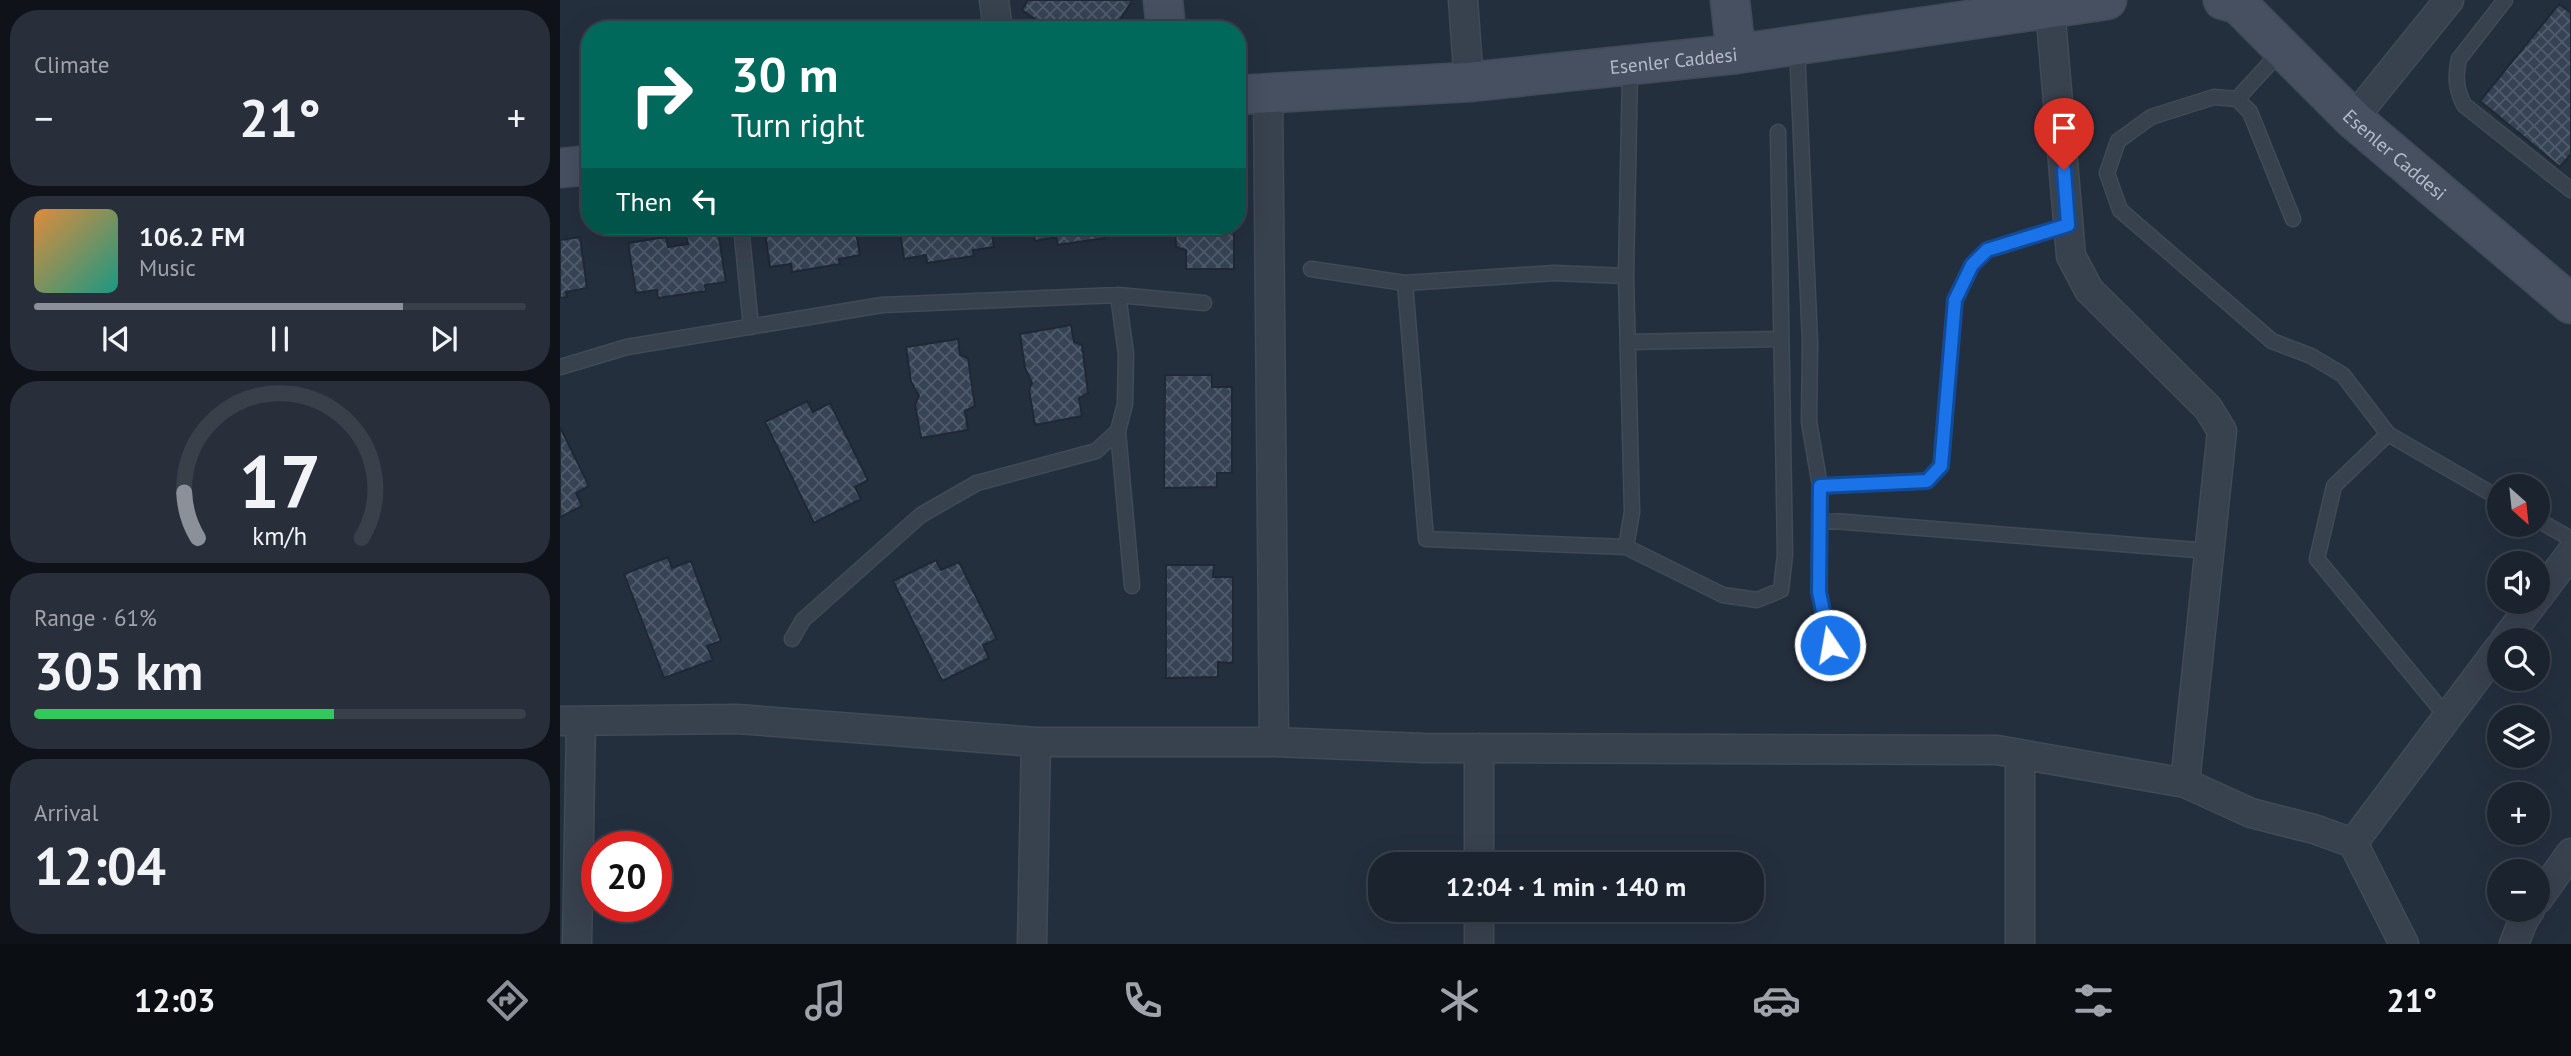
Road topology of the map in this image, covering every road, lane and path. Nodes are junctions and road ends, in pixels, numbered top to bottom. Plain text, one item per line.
1 (995, 0) edge
2 (1163, 0) edge
3 (1463, 0) edge
4 (1730, 0) edge
5 (2107, 0) edge
6 (2223, 0) edge
7 (2449, 0) edge
8 (2505, 0) edge
9 (2050, 8) junction
10 (997, 21) edge
11 (1165, 21) edge
12 (1797, 45) junction
13 (2283, 49) junction
14 (1737, 54) junction
15 (1630, 66) junction
16 (1469, 82) junction
17 (1253, 95) edge
18 (2237, 99) junction
19 (2353, 119) junction
20 (1778, 132) dead end
21 (581, 166) edge
22 (560, 168) edge
23 (2570, 188) edge
24 (2293, 219) dead end
25 (2068, 225) junction
26 (742, 235) edge
27 (1311, 269) dead end
28 (1626, 276) junction
29 (1405, 283) junction
30 (1118, 295) junction
31 (1204, 303) dead end
32 (2571, 304) edge
33 (751, 327) junction
34 (1781, 339) junction
35 (1628, 342) junction
36 (560, 367) edge
37 (1118, 431) junction
38 (2388, 434) junction
39 (1820, 486) junction
40 (2487, 491) edge
41 (1821, 520) junction
42 (2550, 527) edge
43 (2571, 540) edge
44 (1626, 547) junction
45 (2208, 551) junction
46 (2571, 553) edge
47 (2550, 581) edge
48 (1132, 586) dead end
49 (2525, 614) edge
50 (2514, 628) edge
51 (792, 639) dead end
52 (1830, 645) dead end
53 (2487, 664) edge
54 (2447, 717) junction
55 (571, 721) edge
56 (1036, 742) junction
57 (1275, 742) junction
58 (1479, 748) junction
59 (2020, 754) junction
60 (2185, 783) junction
61 (2353, 843) junction
62 (1479, 852) edge
63 (2571, 853) edge
64 (2550, 882) edge
65 (1479, 922) edge
66 (2523, 922) edge
67 (577, 944) edge
68 (1032, 944) edge
69 (1479, 944) edge
70 (2020, 944) edge
71 (2404, 944) edge
72 (2514, 944) edge

1 - 10 street
2 - 11 street
3 - 16 street
4 - 14 street
5 - 9 street, Esenler Caddesi
6 - 13 street, Esenler Caddesi
7 - 19 street
8 - 23 lane
9 - 12 street, Esenler Caddesi
9 - 25 street
12 - 14 street, Esenler Caddesi
12 - 39 lane
13 - 18 lane
13 - 19 street, Esenler Caddesi
14 - 15 street, Esenler Caddesi
15 - 16 street, Esenler Caddesi
15 - 28 lane
16 - 17 street, Esenler Caddesi
17 - 57 street
18 - 24 lane
18 - 38 lane
19 - 32 street, Esenler Caddesi
20 - 34 lane
21 - 22 street
25 - 39 lane
25 - 45 street
26 - 33 lane
27 - 29 lane
28 - 29 lane
28 - 35 lane
29 - 44 lane
30 - 31 lane
30 - 33 lane
30 - 37 lane
33 - 36 lane
34 - 35 lane
34 - 44 lane
35 - 44 lane
37 - 48 lane
37 - 51 lane
38 - 40 lane
38 - 54 lane
39 - 41 lane
41 - 45 lane
41 - 52 lane
42 - 43 lane
45 - 60 street
46 - 47 street
49 - 50 street
53 - 54 street
54 - 61 street
55 - 56 street
55 - 67 street
56 - 57 street
56 - 68 street
57 - 58 street
58 - 59 street
58 - 62 street
59 - 60 street
59 - 70 street
60 - 61 street
61 - 71 street
63 - 64 street
65 - 69 street
66 - 72 street

